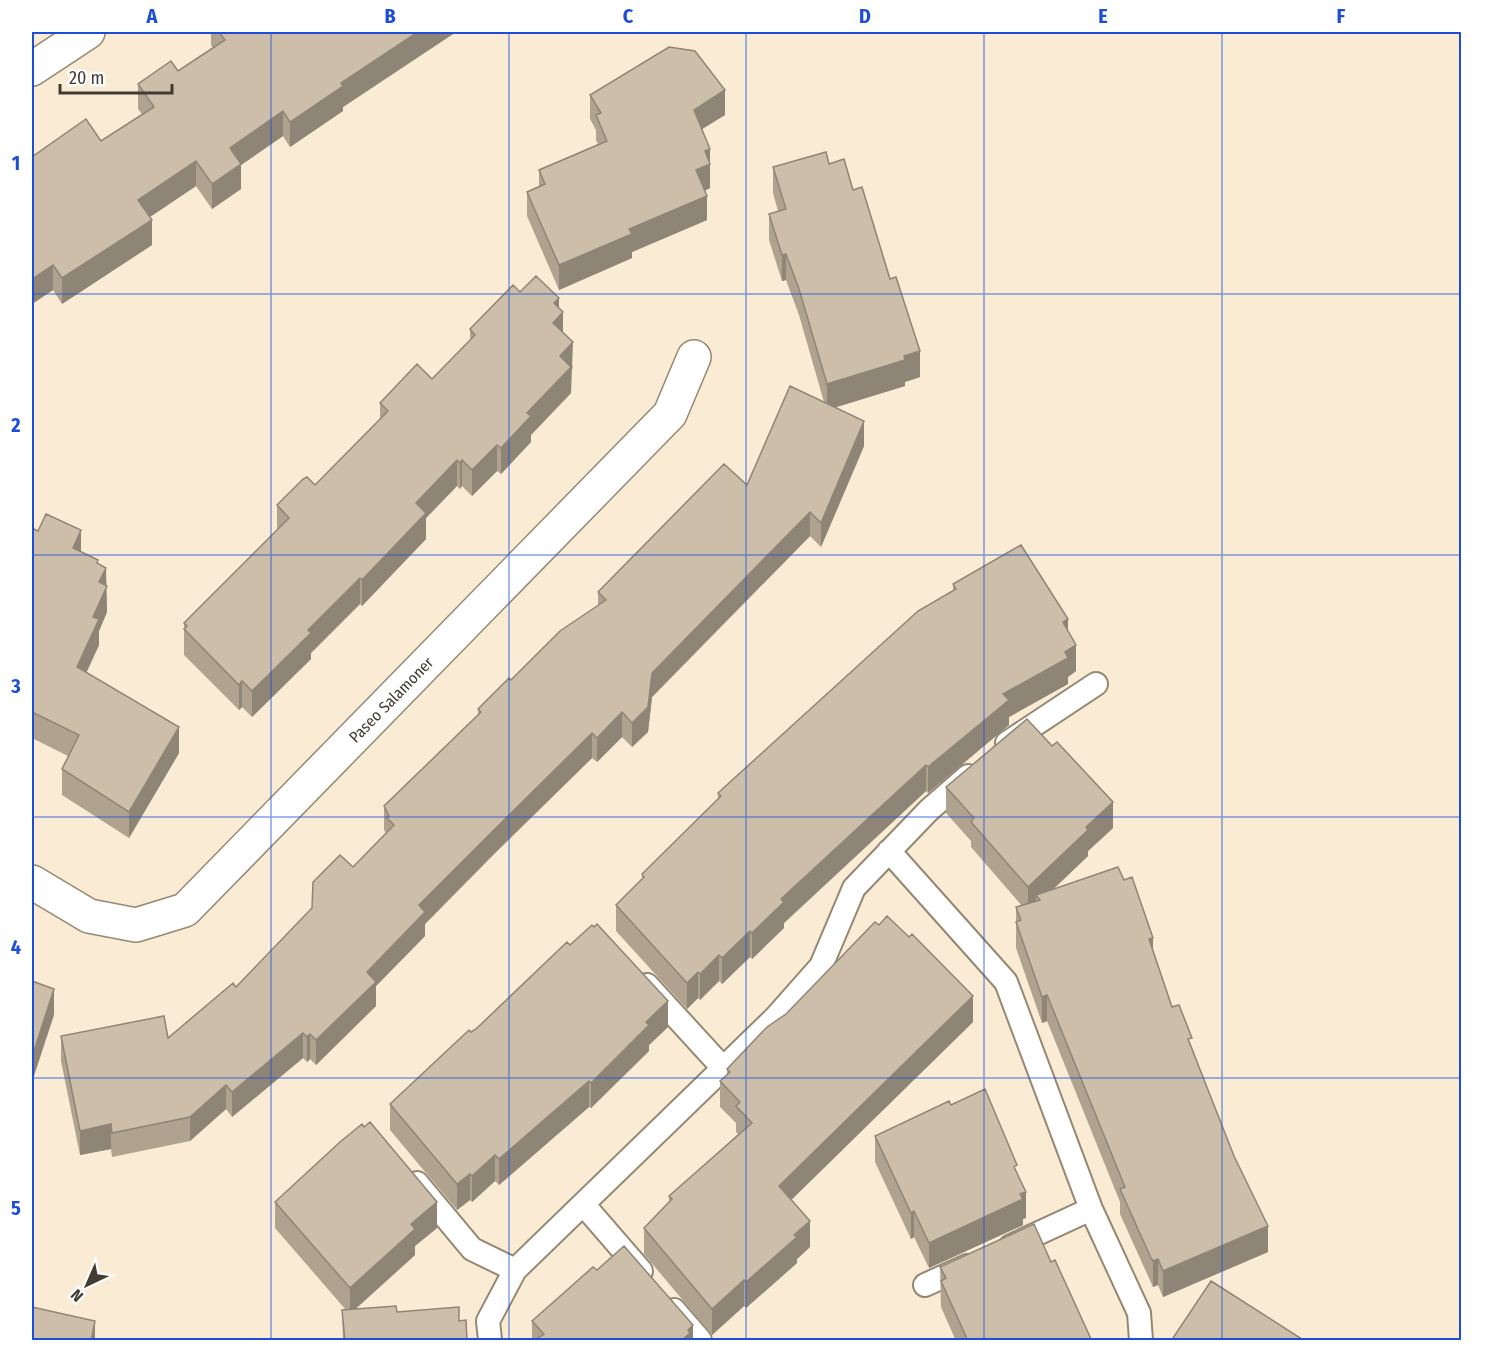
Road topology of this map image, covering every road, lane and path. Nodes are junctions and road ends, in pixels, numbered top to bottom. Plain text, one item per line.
1 (88, 32) edge
2 (32, 69) edge
3 (694, 357) dead end
4 (1096, 684) dead end
5 (889, 851) junction
6 (32, 882) edge
7 (631, 968) edge
8 (723, 1068) junction
9 (406, 1170) edge
10 (583, 1204) junction
11 (1091, 1209) junction
12 (515, 1270) junction
13 (925, 1286) dead end
14 (490, 1341) edge
15 (700, 1341) edge
16 (1141, 1341) edge

1 - 2 street
3 - 6 street, Paseo Salamoner
4 - 5 lane
5 - 8 lane
5 - 11 lane
7 - 8 lane
8 - 10 lane
9 - 12 lane
10 - 12 lane
10 - 15 lane
11 - 13 lane
11 - 16 lane
12 - 14 lane

